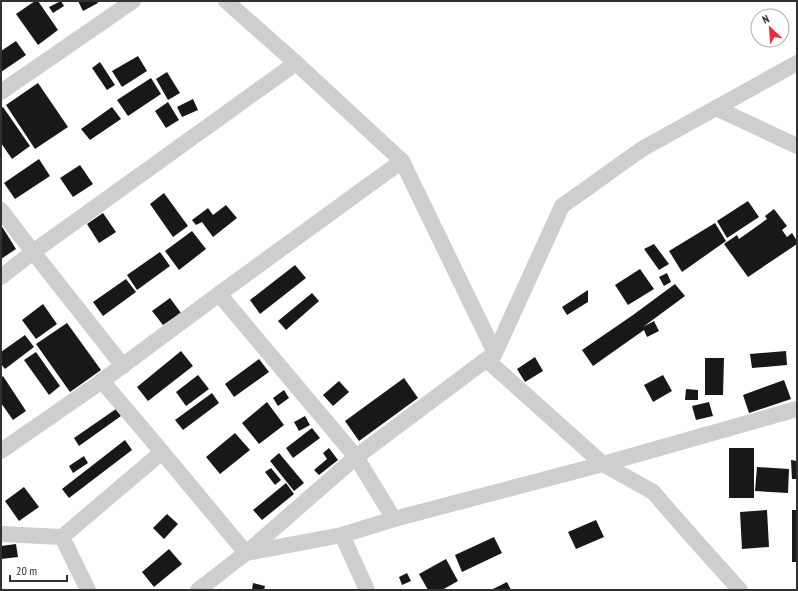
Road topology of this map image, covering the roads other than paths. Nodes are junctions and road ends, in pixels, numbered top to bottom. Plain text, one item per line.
1 (133, 1) edge
2 (226, 1) edge
3 (296, 63) junction
4 (797, 63) edge
5 (1, 92) edge
6 (716, 108) junction
7 (797, 146) edge
8 (402, 161) junction
9 (1, 210) edge
10 (33, 252) junction
11 (1, 277) edge
12 (219, 294) junction
13 (495, 353) junction
14 (122, 366) junction
15 (102, 381) junction
16 (797, 409) edge
17 (1, 451) edge
18 (162, 452) junction
19 (356, 457) junction
20 (604, 464) junction
21 (394, 519) junction
22 (1, 534) edge
23 (342, 535) junction
24 (62, 537) junction
25 (246, 553) junction
26 (88, 590) edge
27 (198, 590) edge
28 (367, 590) edge
29 (740, 590) edge

1 - 5 street
2 - 3 street
3 - 8 street
3 - 10 street
4 - 6 street
6 - 7 street
6 - 13 street
8 - 12 street
8 - 13 street
9 - 10 street
10 - 11 street
10 - 14 street
12 - 14 street
12 - 19 street
13 - 19 street
13 - 20 street
14 - 15 street
15 - 17 street
15 - 18 street
16 - 20 street
18 - 24 street
18 - 25 street
19 - 21 street
19 - 25 street
20 - 21 street
20 - 29 street
21 - 23 street
22 - 24 street
23 - 25 street
23 - 28 street
24 - 26 street
25 - 27 street

